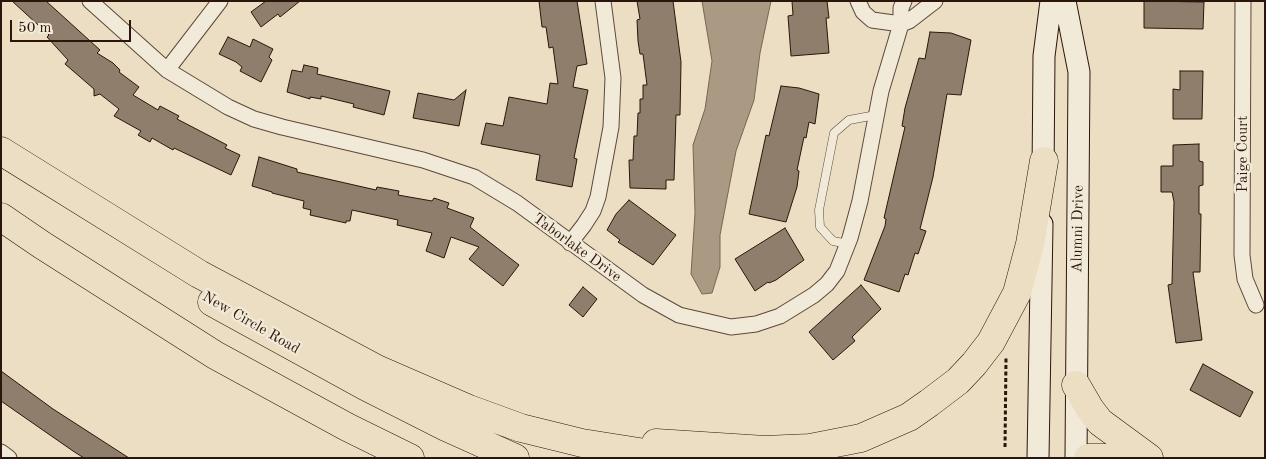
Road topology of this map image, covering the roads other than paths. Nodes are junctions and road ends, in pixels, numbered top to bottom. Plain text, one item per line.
1 (90, 1) edge
2 (220, 1) edge
3 (603, 1) edge
4 (858, 1) edge
5 (904, 1) edge
6 (935, 1) edge
7 (1051, 1) edge
8 (1065, 1) edge
9 (1243, 1) edge
10 (901, 24) junction
11 (168, 70) junction
12 (876, 115) junction
13 (1, 151) edge
14 (1044, 161) junction
15 (1, 163) edge
16 (1, 217) edge
17 (570, 243) junction
18 (848, 244) junction
19 (1256, 305) dead end
20 (170, 327) junction
21 (1076, 385) junction
22 (500, 420) junction
23 (1, 452) edge
24 (9, 458) edge
25 (369, 458) edge
26 (410, 458) edge
27 (516, 458) edge
28 (677, 458) edge
29 (1038, 458) edge
30 (1076, 458) edge
31 (1088, 458) edge
32 (1126, 458) edge
33 (1149, 458) edge

1 - 11 street, Taborlake Drive
2 - 11 street
3 - 17 street
4 - 10 street
5 - 10 street, Taborlake Drive
6 - 10 street
7 - 14 main road
8 - 21 main road, Alumni Drive
9 - 19 street, Paige Court
10 - 12 street, Taborlake Drive
11 - 17 street, Taborlake Drive
12 - 18 street, Taborlake Drive
12 - 18 lane
13 - 22 highway
14 - 22 highway
14 - 29 main road
15 - 27 highway, New Circle Road
16 - 20 highway
17 - 18 street, Taborlake Drive
20 - 25 highway
20 - 26 highway
21 - 30 main road, Alumni Drive
21 - 33 highway
22 - 28 highway
23 - 24 street
31 - 32 highway

